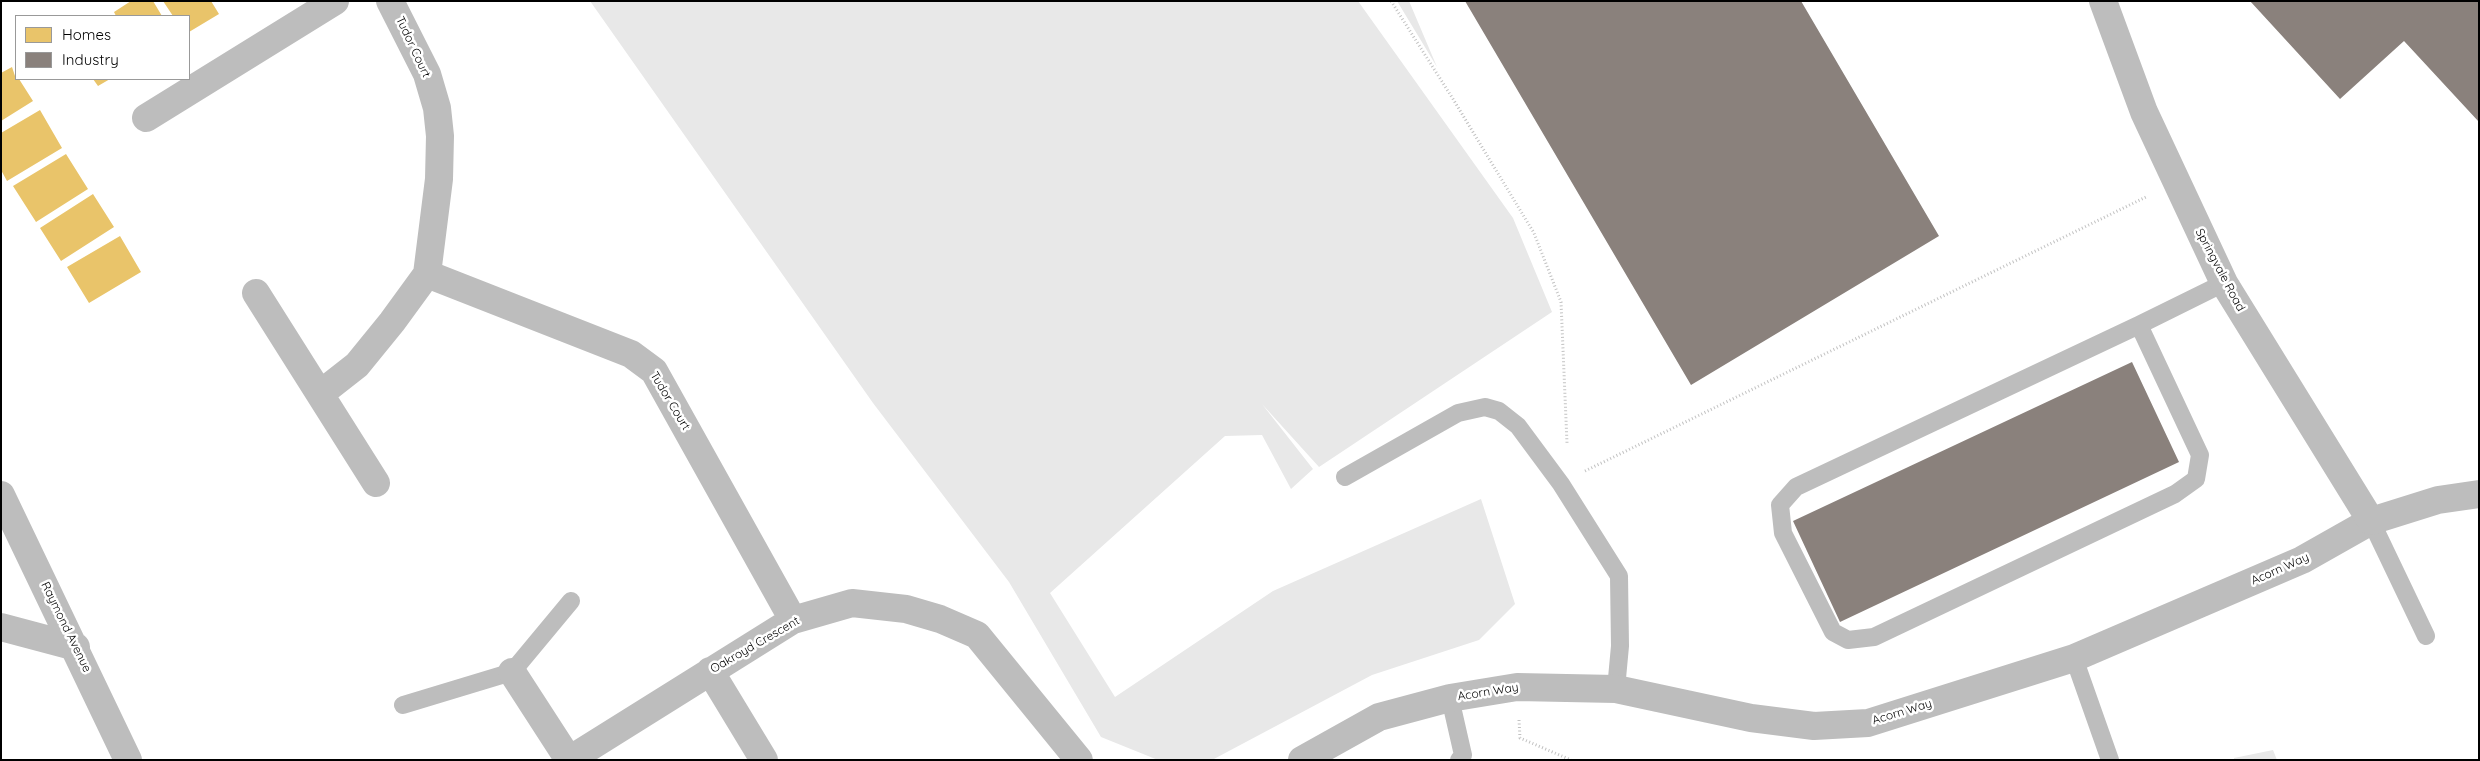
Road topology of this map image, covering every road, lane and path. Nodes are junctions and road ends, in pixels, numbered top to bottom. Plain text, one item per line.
1 (335, 1) edge
2 (390, 1) edge
3 (1391, 1) edge
4 (2103, 1) edge
5 (146, 118) dead end
6 (2176, 182) junction
7 (427, 274) junction
8 (2224, 283) junction
9 (256, 293) dead end
10 (2139, 325) junction
11 (320, 394) junction
12 (1345, 477) dead end
13 (376, 483) dead end
14 (1561, 484) junction
15 (2479, 494) edge
16 (1, 495) edge
17 (2371, 521) junction
18 (571, 601) dead end
19 (794, 620) junction
20 (1, 627) edge
21 (2426, 636) dead end
22 (76, 648) junction
23 (2074, 658) junction
24 (710, 671) junction
25 (512, 672) junction
26 (1517, 687) junction
27 (1616, 689) junction
28 (1450, 698) junction
29 (402, 704) dead end
30 (128, 760) edge
31 (569, 760) edge
32 (764, 760) edge
33 (1079, 760) edge
34 (1302, 760) edge
35 (1459, 760) edge
36 (1571, 760) edge
37 (2110, 760) edge

1 - 5 street
2 - 7 street, Tudor Court
3 - 14 path
4 - 6 street, Springvale Road
6 - 8 street, Springvale Road
6 - 14 path
7 - 11 street, Tudor Court
7 - 19 street, Tudor Court
8 - 10 lane
8 - 17 street, Springvale Road
9 - 11 street
10 - 10 lane
11 - 13 street
12 - 14 lane
14 - 27 lane
15 - 17 street, Acorn Way
16 - 22 street, Raymond Avenue
17 - 21 lane
17 - 23 street, Acorn Way
18 - 25 lane
19 - 24 street, Oakroyd Crescent
19 - 33 street, Oakroyd Crescent
20 - 22 street
22 - 30 street, Raymond Avenue
23 - 27 street, Acorn Way
23 - 37 lane
24 - 31 street, Oakroyd Crescent
24 - 32 street
25 - 29 lane
25 - 31 street, Oakroyd Crescent
26 - 27 street, Acorn Way
26 - 28 street, Acorn Way
26 - 36 path
28 - 34 street, Acorn Way
28 - 35 lane

